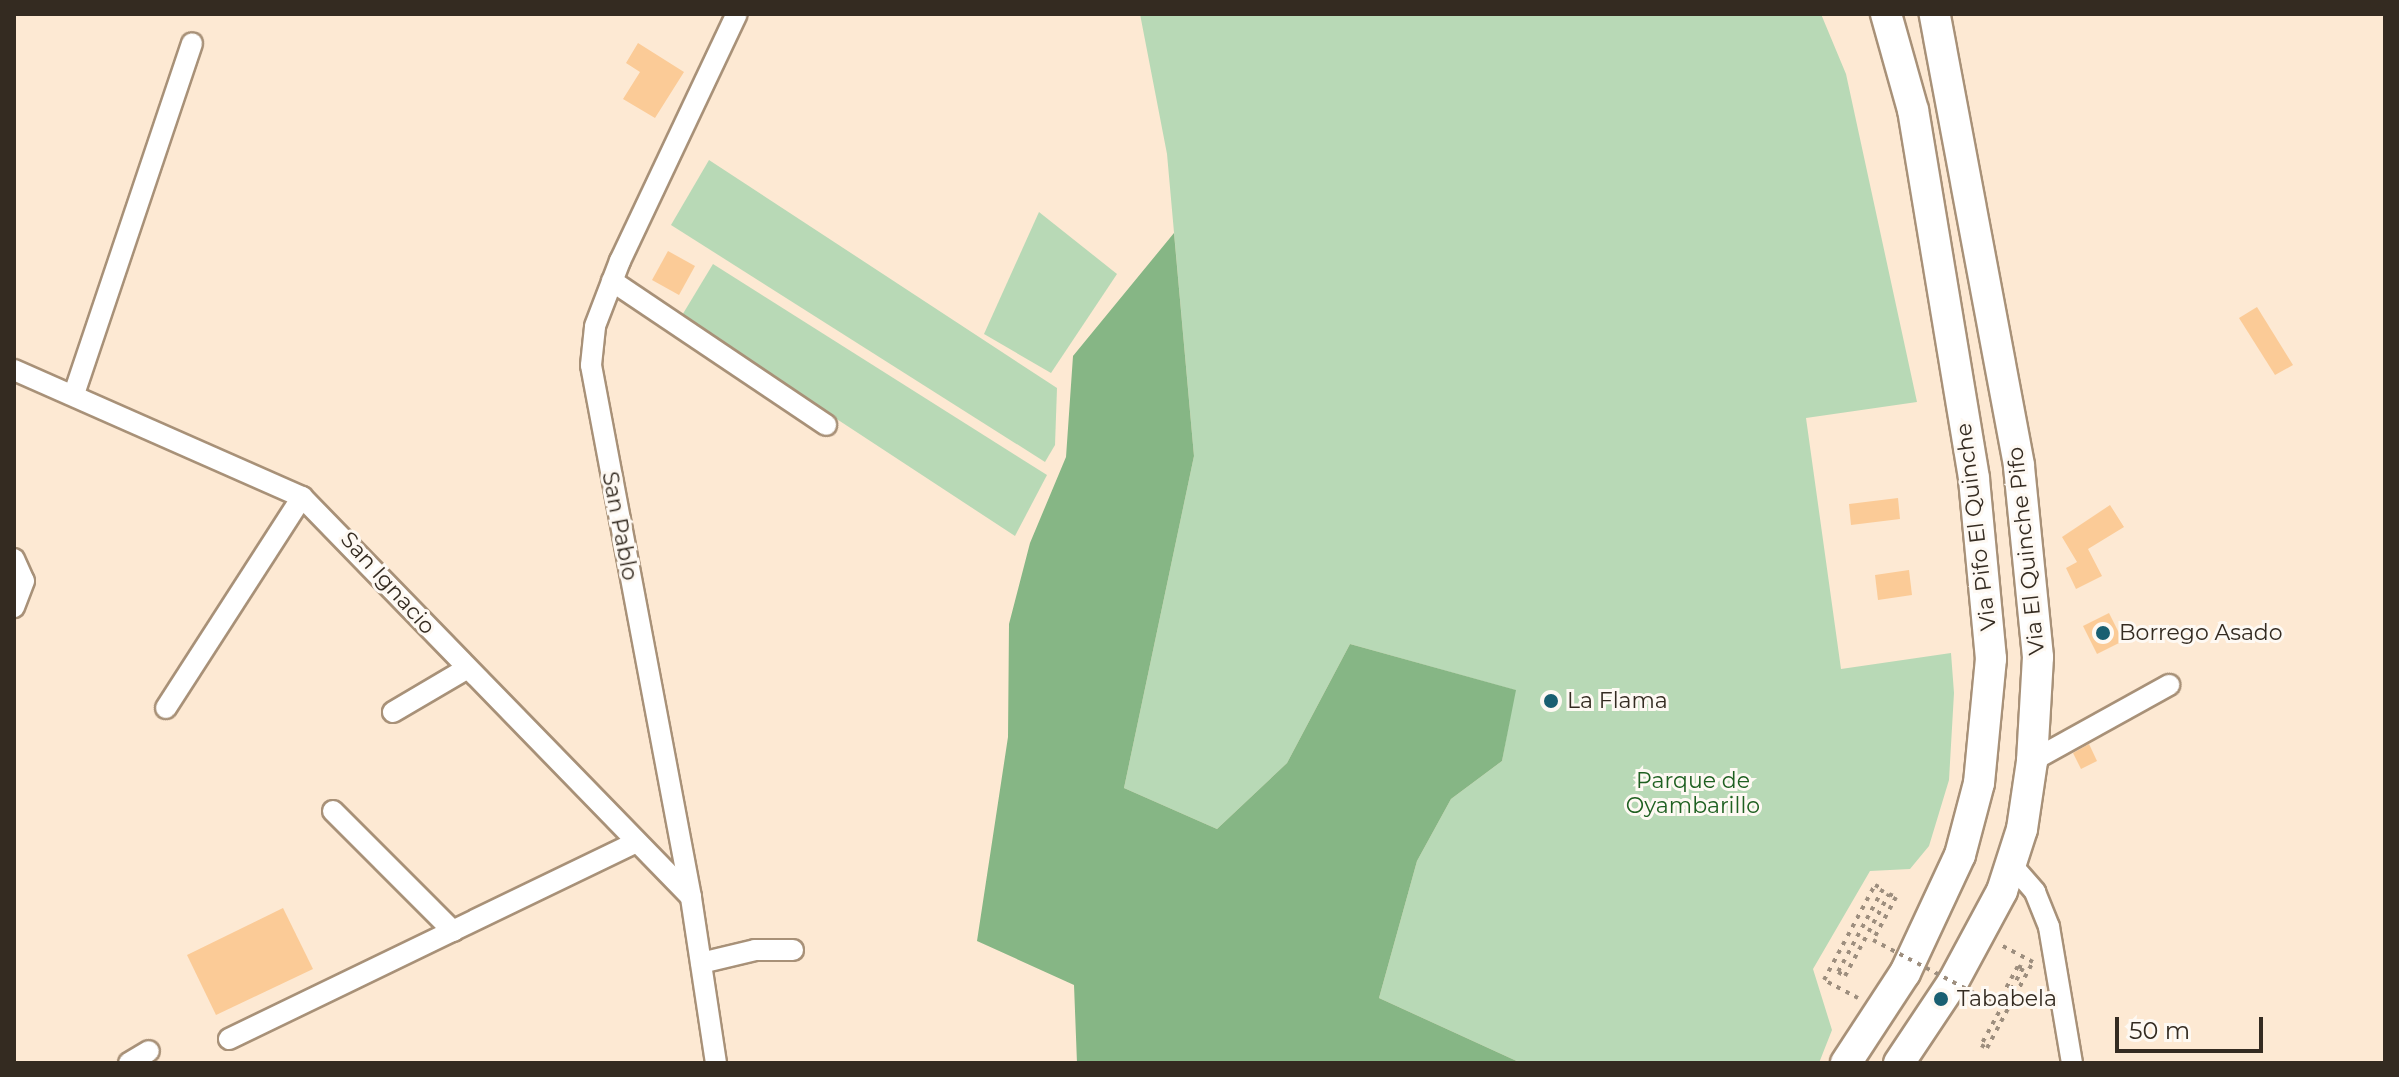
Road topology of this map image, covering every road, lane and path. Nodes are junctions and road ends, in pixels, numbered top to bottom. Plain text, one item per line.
1 (737, 14) edge
2 (1886, 14) edge
3 (1935, 14) edge
4 (192, 43) dead end
5 (612, 281) junction
6 (14, 370) edge
7 (74, 394) junction
8 (826, 425) dead end
9 (302, 497) junction
10 (14, 559) edge
11 (14, 607) edge
12 (466, 669) junction
13 (2169, 685) dead end
14 (166, 708) dead end
15 (393, 712) dead end
16 (2032, 761) junction
17 (333, 811) dead end
18 (635, 843) junction
19 (2011, 864) junction
20 (691, 897) junction
21 (453, 931) junction
22 (1979, 933) junction
23 (793, 950) dead end
24 (701, 963) junction
25 (1880, 1010) junction
26 (229, 1039) dead end
27 (149, 1051) dead end
28 (129, 1063) edge
29 (716, 1063) edge
30 (1846, 1063) edge
31 (1899, 1063) edge
32 (2072, 1063) edge

1 - 5 street, San Pablo
2 - 25 highway, Via Pifo El Quinche
3 - 16 highway, Via El Quinche Pifo
4 - 7 street
5 - 8 street
5 - 20 street, San Pablo
6 - 7 street, San Ignacio
7 - 9 street, San Ignacio
9 - 12 street, San Ignacio
9 - 14 street
10 - 11 street
12 - 15 street
12 - 18 street, San Ignacio
13 - 16 street
16 - 19 highway, Via El Quinche Pifo
17 - 21 street
18 - 20 street, San Ignacio
18 - 21 street
19 - 22 highway, Via El Quinche Pifo
19 - 32 street
20 - 24 street, San Pablo
21 - 26 street
22 - 25 path, bridge
22 - 31 highway, Via El Quinche Pifo
23 - 24 street
24 - 29 street, San Pablo
25 - 30 highway, Via Pifo El Quinche
27 - 28 street

